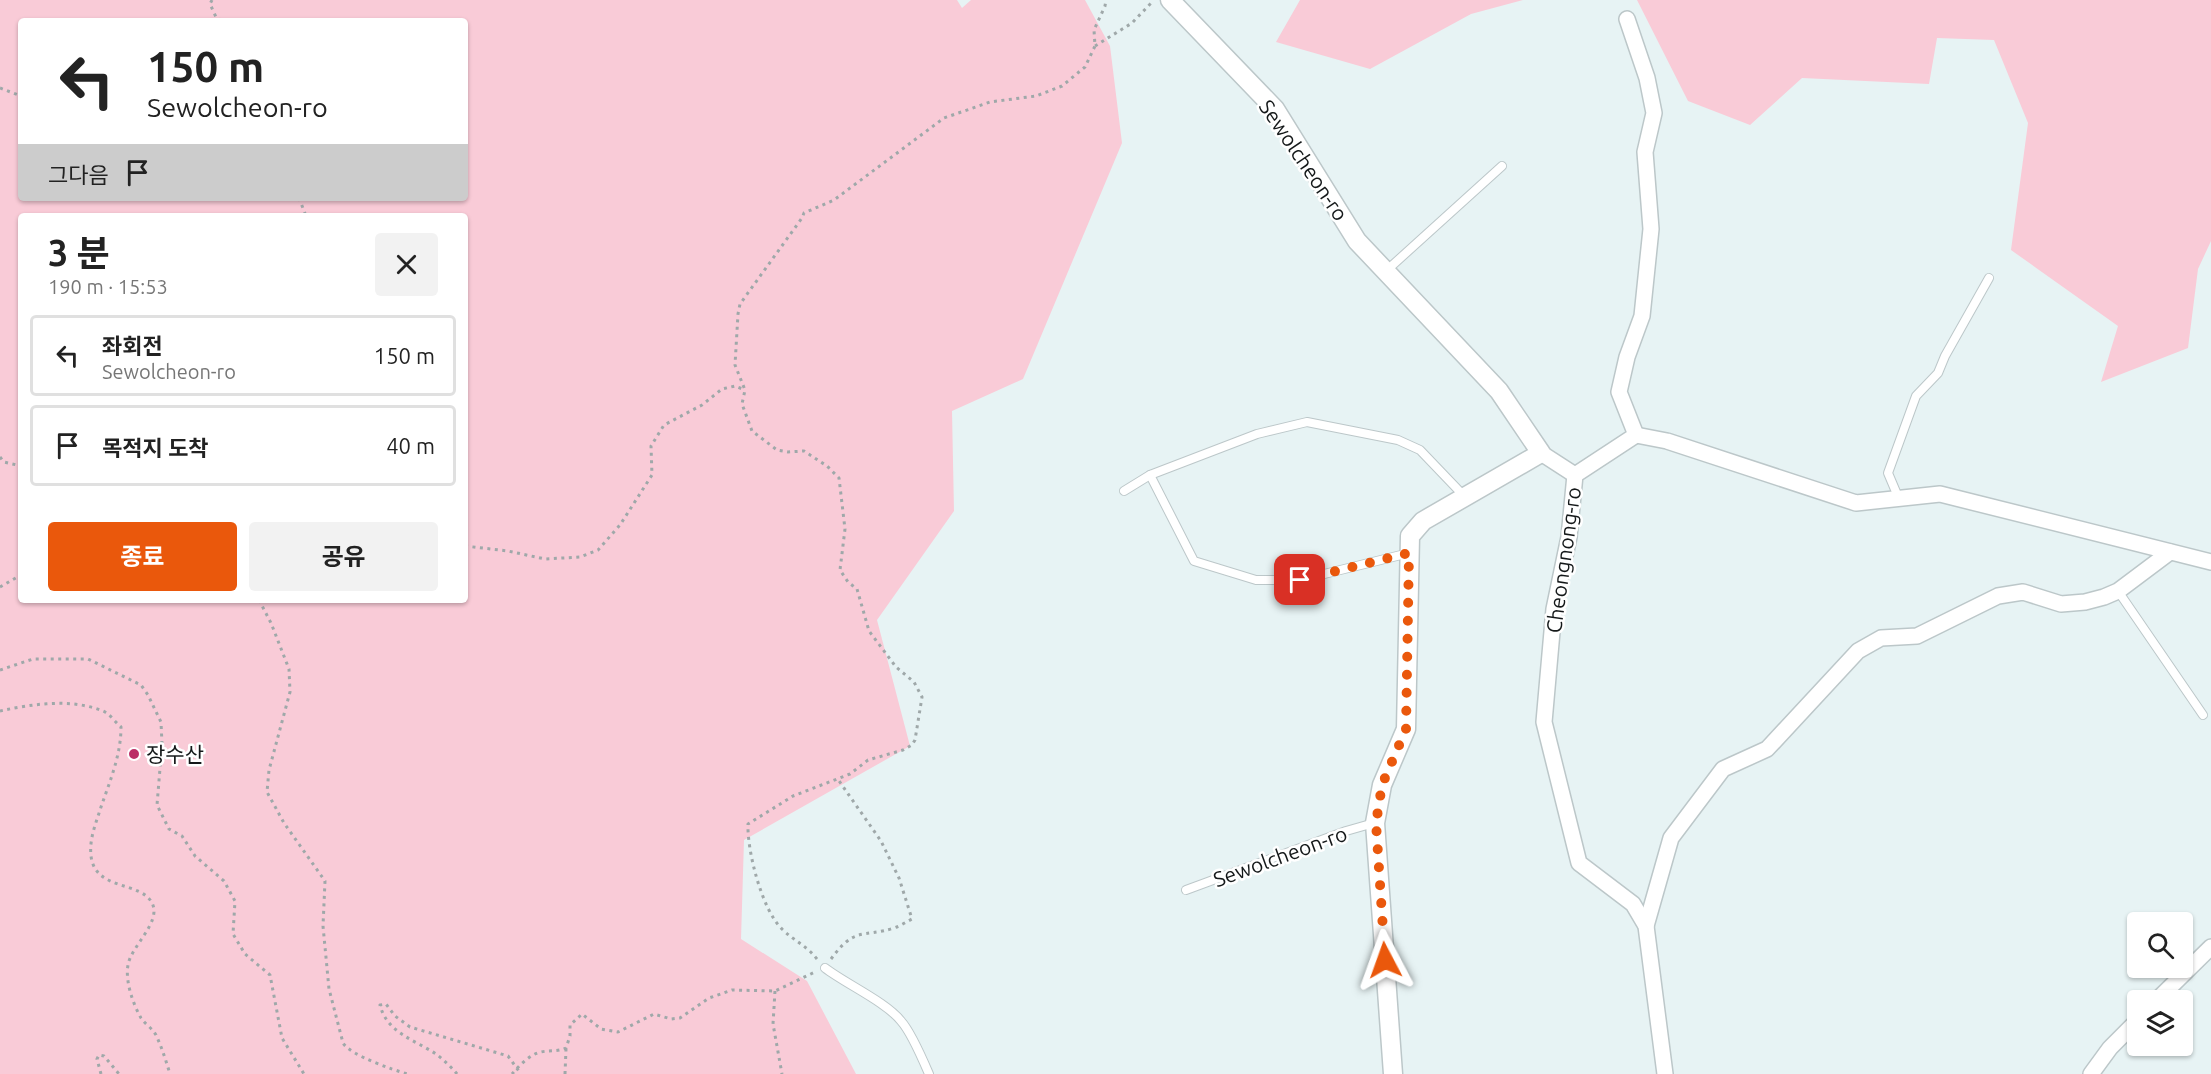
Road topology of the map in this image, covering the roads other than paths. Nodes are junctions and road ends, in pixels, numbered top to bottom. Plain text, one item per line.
1 (1170, 0) edge
2 (1628, 19) dead end
3 (1502, 166) dead end
4 (1386, 271) junction
5 (1989, 278) dead end
6 (1636, 435) junction
7 (1541, 453) junction
8 (1150, 475) junction
9 (1575, 475) junction
10 (1124, 491) dead end
11 (1466, 497) junction
12 (1899, 499) junction
13 (2170, 552) junction
14 (1409, 553) junction
15 (2211, 562) edge
16 (2118, 591) junction
17 (2203, 715) dead end
18 (1376, 823) junction
19 (1186, 890) dead end
20 (1646, 926) junction
21 (2211, 946) edge
22 (825, 968) road end
23 (2167, 990) edge
24 (2127, 1031) edge
25 (929, 1074) edge
26 (1393, 1074) edge
27 (1665, 1074) edge
28 (2091, 1074) edge

1 - 4 street, Sewolcheon-ro
2 - 6 street
3 - 4 lane
4 - 7 street, Sewolcheon-ro
5 - 12 lane
6 - 9 street, Cheongnong-ro
6 - 12 street
7 - 9 street, Sewolcheon-ro
7 - 11 street, Sewolcheon-ro
8 - 10 lane
8 - 11 lane
8 - 14 lane
9 - 20 street, Cheongnong-ro
11 - 14 street, Sewolcheon-ro
12 - 13 street
13 - 15 street
13 - 16 street
14 - 18 street, Sewolcheon-ro
16 - 17 lane
16 - 20 street
18 - 19 lane, Sewolcheon-ro
18 - 26 street, Sewolcheon-ro
20 - 27 street, Cheongnong-ro
21 - 23 street
22 - 25 lane
24 - 28 street

